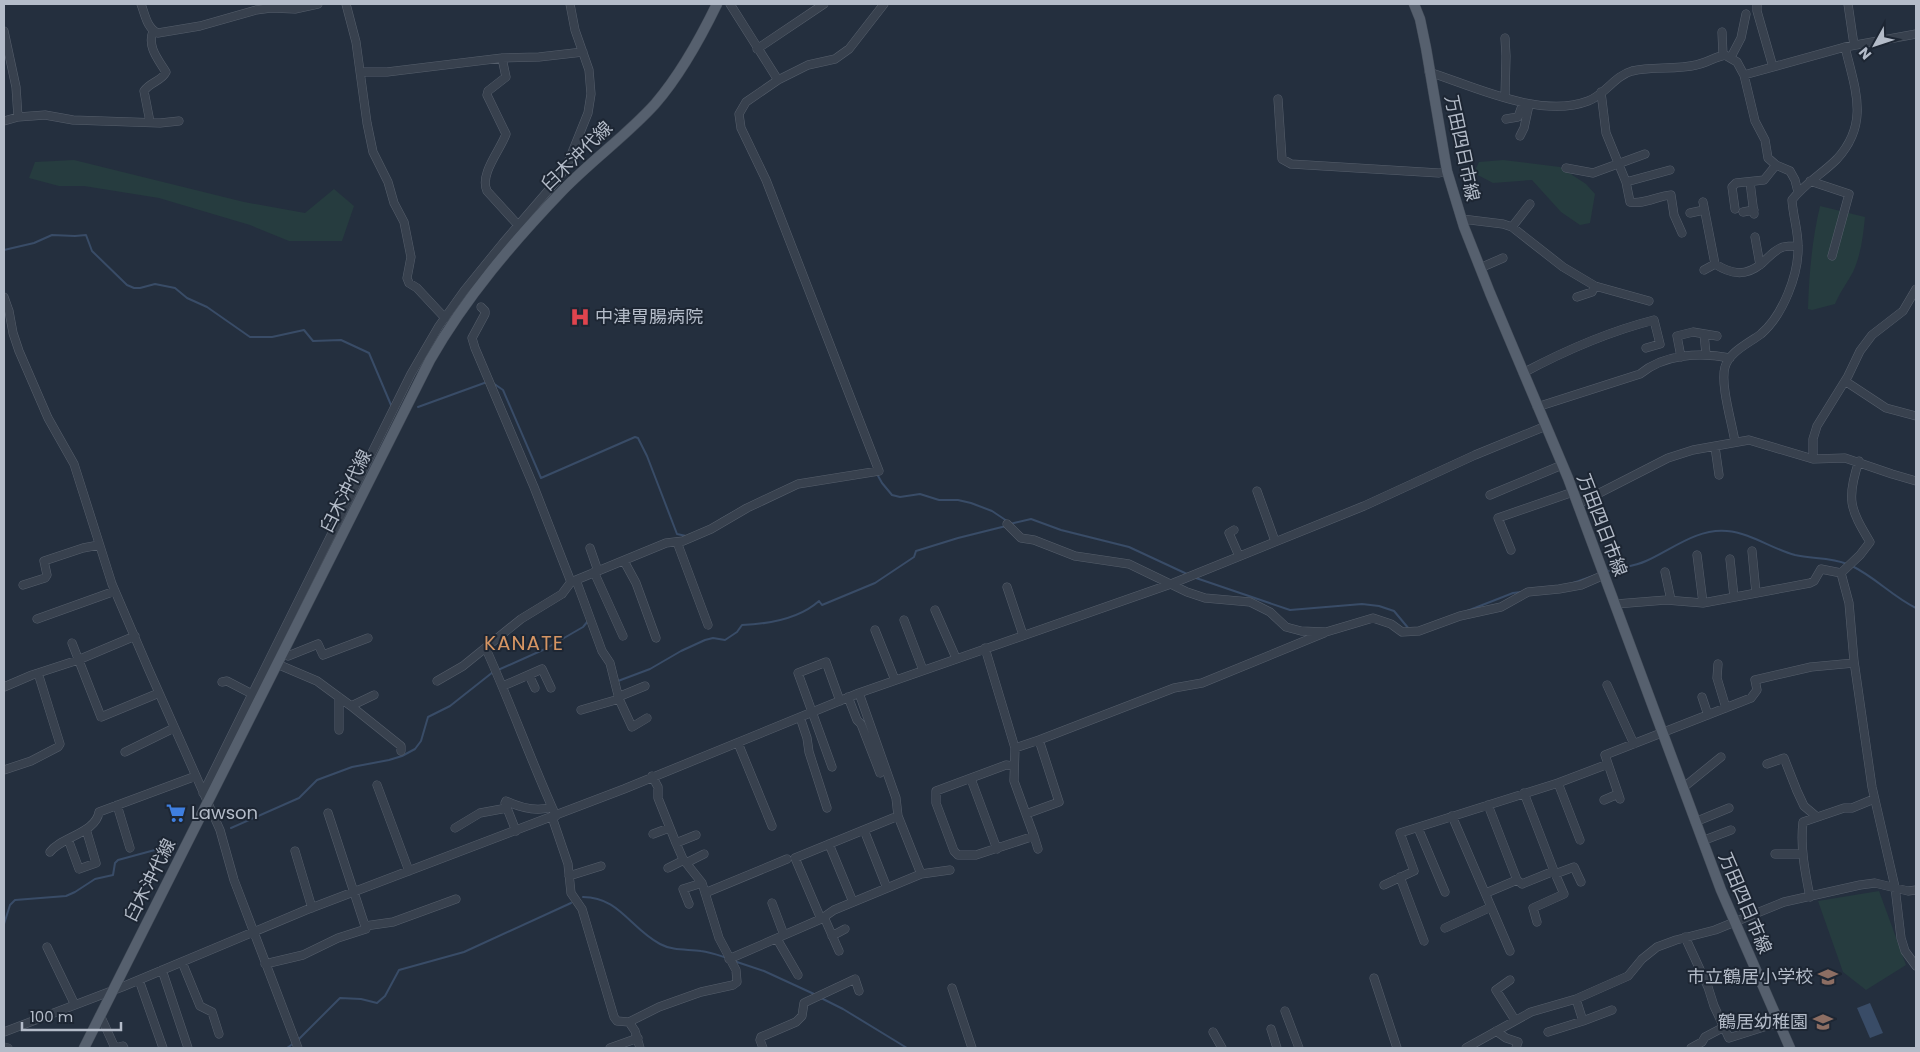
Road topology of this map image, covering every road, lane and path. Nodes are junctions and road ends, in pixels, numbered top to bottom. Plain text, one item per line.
1 (141, 4) edge
2 (318, 4) edge
3 (346, 4) edge
4 (570, 4) edge
5 (717, 4) edge
6 (730, 4) edge
7 (824, 4) edge
8 (884, 4) edge
9 (1757, 4) edge
10 (1418, 5) edge
11 (1850, 5) edge
12 (276, 6) edge
13 (1746, 14) dead end
14 (4, 31) edge
15 (153, 31) junction
16 (1722, 32) dead end
17 (1916, 34) edge
18 (1505, 38) dead end
19 (1854, 45) junction
20 (1845, 47) junction
21 (757, 49) junction
22 (583, 52) junction
23 (1727, 56) junction
24 (502, 58) junction
25 (1773, 67) junction
26 (361, 72) junction
27 (1429, 72) junction
28 (1744, 75) junction
29 (778, 80) junction
30 (1601, 92) junction
31 (1505, 97) junction
32 (1278, 99) dead end
33 (1526, 104) junction
34 (18, 117) junction
35 (1506, 119) dead end
36 (4, 121) edge
37 (150, 122) junction
38 (179, 122) dead end
39 (1520, 136) dead end
40 (1645, 154) dead end
41 (1617, 164) junction
42 (1776, 165) junction
43 (1566, 168) dead end
44 (1670, 170) dead end
45 (1448, 171) junction
46 (1810, 180) junction
47 (1626, 182) junction
48 (1750, 182) junction
49 (1798, 192) junction
50 (1530, 204) dead end
51 (1690, 213) dead end
52 (1462, 219) junction
53 (518, 225) junction
54 (1512, 227) junction
55 (1682, 233) dead end
56 (1756, 237) dead end
57 (1798, 246) junction
58 (1832, 256) dead end
59 (1503, 258) dead end
60 (1715, 264) junction
61 (1760, 265) junction
62 (1480, 268) junction
63 (1704, 270) dead end
64 (1595, 286) junction
65 (1916, 290) edge
66 (4, 297) edge
67 (1577, 298) dead end
68 (1649, 301) dead end
69 (481, 308) dead end
70 (444, 318) junction
71 (1704, 334) junction
72 (1717, 336) dead end
73 (1646, 348) dead end
74 (1706, 354) junction
75 (1681, 357) junction
76 (1730, 358) junction
77 (1523, 373) junction
78 (1845, 381) junction
79 (1537, 407) junction
80 (1916, 416) edge
81 (1546, 426) junction
82 (1736, 442) junction
83 (1715, 447) junction
84 (1813, 459) junction
85 (1859, 462) junction
86 (1562, 465) junction
87 (1719, 475) dead end
88 (1916, 480) edge
89 (1257, 491) dead end
90 (1573, 492) junction
91 (1490, 495) dead end
92 (1578, 504) junction
93 (1007, 524) dead end
94 (1234, 530) dead end
95 (1275, 541) junction
96 (677, 542) junction
97 (99, 545) junction
98 (590, 548) dead end
99 (1511, 550) dead end
100 (1752, 552) dead end
101 (1697, 555) dead end
102 (1238, 556) junction
103 (1730, 559) dead end
104 (624, 561) junction
105 (596, 571) junction
106 (1665, 572) dead end
107 (1841, 573) junction
108 (1604, 575) junction
109 (573, 581) junction
110 (1171, 584) junction
111 (23, 585) dead end
112 (1006, 587) dead end
113 (115, 591) junction
114 (1756, 593) junction
115 (1734, 597) junction
116 (1671, 600) junction
117 (1703, 603) junction
118 (1616, 604) junction
119 (935, 610) dead end
120 (37, 619) dead end
121 (904, 620) dead end
122 (708, 625) dead end
123 (875, 630) dead end
124 (1326, 632) junction
125 (1023, 635) junction
126 (135, 636) junction
127 (623, 636) dead end
128 (368, 638) dead end
129 (656, 638) dead end
130 (72, 643) dead end
131 (985, 648) junction
132 (486, 649) junction
133 (282, 654) junction
134 (956, 658) junction
135 (78, 660) junction
136 (1854, 663) junction
137 (277, 664) junction
138 (1718, 664) dead end
139 (923, 670) junction
140 (38, 673) junction
141 (529, 675) junction
142 (895, 680) junction
143 (437, 681) dead end
144 (222, 682) dead end
145 (1607, 685) dead end
146 (503, 686) junction
147 (646, 686) dead end
148 (4, 687) edge
149 (535, 688) dead end
150 (551, 688) dead end
151 (158, 693) junction
152 (858, 693) junction
153 (252, 694) junction
154 (374, 695) dead end
155 (339, 697) junction
156 (1702, 697) dead end
157 (619, 698) junction
158 (844, 699) junction
159 (351, 706) junction
160 (1726, 708) junction
161 (581, 710) dead end
162 (812, 712) junction
163 (1708, 715) junction
164 (800, 717) junction
165 (647, 718) dead end
166 (174, 728) junction
167 (339, 730) dead end
168 (1663, 733) junction
169 (1038, 740) junction
170 (738, 743) junction
171 (1634, 744) junction
172 (1015, 748) junction
173 (401, 751) dead end
174 (125, 752) dead end
175 (1721, 757) dead end
176 (1608, 764) junction
177 (1768, 764) dead end
178 (1014, 766) junction
179 (832, 767) dead end
180 (4, 770) edge
181 (880, 772) dead end
182 (196, 776) junction
183 (652, 776) junction
184 (971, 779) junction
185 (1558, 783) junction
186 (378, 785) dead end
187 (1684, 787) junction
188 (1524, 794) junction
189 (206, 798) junction
190 (1874, 799) junction
191 (1604, 800) dead end
192 (117, 805) junction
193 (1488, 805) junction
194 (552, 807) junction
195 (507, 808) junction
196 (827, 808) dead end
197 (1729, 808) dead end
198 (328, 814) dead end
199 (1026, 814) junction
200 (554, 816) junction
201 (898, 816) junction
202 (1452, 816) junction
203 (1817, 817) junction
204 (1695, 822) junction
205 (772, 826) dead end
206 (455, 828) dead end
207 (669, 828) junction
208 (1418, 828) junction
209 (86, 830) junction
210 (864, 830) junction
211 (1731, 830) dead end
212 (516, 831) junction
213 (653, 834) dead end
214 (696, 835) dead end
215 (1034, 836) junction
216 (68, 839) junction
217 (1580, 840) dead end
218 (1702, 841) junction
219 (676, 843) junction
220 (829, 844) junction
221 (130, 848) dead end
222 (998, 849) junction
223 (1038, 849) dead end
224 (294, 851) dead end
225 (50, 852) dead end
226 (704, 854) dead end
227 (1775, 854) dead end
228 (1802, 854) junction
229 (787, 859) dead end
230 (685, 862) junction
231 (601, 866) dead end
232 (668, 868) dead end
233 (950, 870) dead end
234 (409, 871) junction
235 (1555, 873) junction
236 (921, 874) junction
237 (569, 876) junction
238 (1400, 877) junction
239 (1517, 880) junction
240 (1581, 882) dead end
241 (702, 883) junction
242 (1384, 885) dead end
243 (1895, 887) junction
244 (887, 888) junction
245 (1916, 890) edge
246 (353, 892) junction
247 (705, 892) junction
248 (1445, 892) dead end
249 (1486, 893) junction
250 (1810, 897) junction
251 (456, 899) dead end
252 (853, 902) junction
253 (772, 903) dead end
254 (689, 904) dead end
255 (1491, 907) junction
256 (312, 908) junction
257 (822, 918) junction
258 (1537, 922) dead end
259 (1734, 922) junction
260 (365, 926) junction
261 (1445, 928) dead end
262 (845, 929) dead end
263 (253, 933) junction
264 (832, 936) junction
265 (781, 937) junction
266 (1685, 937) junction
267 (1424, 941) dead end
268 (47, 947) dead end
269 (839, 951) dead end
270 (1510, 951) dead end
271 (729, 959) junction
272 (182, 962) junction
273 (265, 964) junction
274 (1916, 966) edge
275 (162, 970) junction
276 (798, 975) dead end
277 (1374, 978) dead end
278 (139, 980) junction
279 (1510, 980) dead end
280 (952, 988) dead end
281 (113, 990) junction
282 (859, 991) dead end
283 (1576, 999) junction
284 (75, 1005) junction
285 (1612, 1010) dead end
286 (1285, 1011) dead end
287 (100, 1015) junction
288 (1515, 1020) junction
289 (1583, 1021) junction
290 (629, 1022) junction
291 (1779, 1022) junction
292 (1724, 1027) junction
293 (1271, 1029) dead end
294 (1496, 1031) junction
295 (4, 1032) edge
296 (1213, 1032) dead end
297 (1548, 1032) dead end
298 (219, 1034) dead end
299 (638, 1038) junction
300 (4, 1047) edge
301 (8, 1048) edge
302 (84, 1048) edge
303 (115, 1048) edge
304 (124, 1048) edge
305 (163, 1048) edge
306 (188, 1048) edge
307 (298, 1048) edge
308 (610, 1048) edge
309 (640, 1048) edge
310 (763, 1048) edge
311 (972, 1048) edge
312 (1222, 1048) edge
313 (1277, 1048) edge
314 (1298, 1048) edge
315 (1397, 1048) edge
316 (1466, 1048) edge
317 (1516, 1048) edge
318 (1692, 1048) edge
319 (1790, 1048) edge

1 - 15 street
2 - 12 street
3 - 26 street
4 - 22 street
5 - 133 main road, 臼木沖代線
6 - 21 street
7 - 21 street
8 - 29 street
9 - 25 street
10 - 27 main road, 万田四日市線
11 - 19 street
12 - 15 street
13 - 23 street
14 - 34 street
15 - 37 street
16 - 23 street
17 - 19 street
18 - 31 street
19 - 20 street
20 - 25 street
20 - 46 street
21 - 29 street
22 - 24 street
22 - 53 street
23 - 28 street
23 - 30 street
24 - 26 street
24 - 53 street
25 - 28 street
26 - 70 street
27 - 31 street
27 - 45 main road, 万田四日市線
28 - 42 street
29 - 96 street
30 - 33 street
30 - 41 street
31 - 33 street
32 - 45 street
33 - 35 street
33 - 39 street
34 - 36 street
34 - 37 street
37 - 38 street
40 - 41 street
41 - 43 street
41 - 47 street
42 - 48 street
42 - 49 street
44 - 47 street
45 - 52 main road, 万田四日市線
46 - 49 street
46 - 58 street
47 - 55 street
48 - 48 street
49 - 57 street
50 - 54 street
51 - 60 street
52 - 54 street
52 - 62 main road, 万田四日市線
53 - 70 street
54 - 64 street
56 - 61 street
57 - 61 street
57 - 76 street
59 - 62 street
60 - 61 street
60 - 63 street
62 - 77 main road, 万田四日市線
64 - 67 street
64 - 68 street
65 - 78 street
66 - 97 street
69 - 109 street
70 - 153 street
71 - 72 street
71 - 74 street
71 - 75 street
73 - 77 street
74 - 75 street
74 - 76 street
75 - 79 street
76 - 82 street
77 - 79 main road, 万田四日市線
78 - 80 street
78 - 84 street
79 - 81 main road, 万田四日市線
81 - 86 main road, 万田四日市線
81 - 95 street
82 - 83 street
82 - 84 street
83 - 87 street
83 - 92 street
84 - 85 street
85 - 88 street
85 - 107 street
86 - 90 main road, 万田四日市線
86 - 91 street
89 - 95 street
90 - 92 main road, 万田四日市線
90 - 99 street
92 - 108 main road, 万田四日市線
93 - 110 street
94 - 102 street
95 - 102 street
96 - 104 street
96 - 122 street
97 - 111 street
97 - 113 street
98 - 105 street
100 - 114 street
101 - 117 street
102 - 110 street
103 - 115 street
104 - 105 street
104 - 129 street
105 - 109 street
105 - 127 street
106 - 116 street
107 - 114 street
107 - 136 street
108 - 118 main road, 万田四日市線
108 - 124 street
109 - 132 street
109 - 157 street
110 - 124 street
110 - 125 street
112 - 125 street
113 - 120 street
113 - 126 street
114 - 115 street
115 - 117 street
116 - 117 street
116 - 118 street
118 - 168 main road, 万田四日市線
119 - 134 street
121 - 139 street
123 - 142 street
124 - 169 street
125 - 131 street
126 - 135 street
126 - 151 street
128 - 133 street
130 - 135 street
131 - 134 street
131 - 172 street
132 - 143 street
132 - 146 street
133 - 137 main road, 臼木沖代線
134 - 139 street
135 - 140 street
135 - 151 street
136 - 160 street
136 - 190 street
137 - 155 street
137 - 189 main road, 臼木沖代線
138 - 160 street
139 - 142 street
140 - 148 street
140 - 180 street
141 - 146 street
141 - 149 street
141 - 150 street
142 - 152 street
144 - 153 street
145 - 171 street
146 - 194 street
147 - 157 street
151 - 166 street
152 - 158 street
152 - 201 street
153 - 189 street
154 - 159 street
155 - 159 street
155 - 167 street
156 - 163 street
157 - 161 street
157 - 165 street
158 - 162 street
158 - 162 street
158 - 181 street
159 - 173 street
160 - 163 street
162 - 164 street
162 - 179 street
163 - 168 street
164 - 170 street
164 - 196 street
166 - 174 street
166 - 182 street
168 - 171 street
168 - 187 main road, 万田四日市線
169 - 172 street
169 - 199 street
170 - 183 street
170 - 205 street
171 - 176 street
172 - 178 street
175 - 187 street
176 - 185 street
176 - 191 street
177 - 203 street
178 - 184 street
178 - 199 street
182 - 189 street
182 - 192 street
183 - 200 street
183 - 207 street
184 - 222 street
184 - 222 street
185 - 188 street
185 - 217 street
186 - 234 street
187 - 204 main road, 万田四日市線
188 - 193 street
188 - 235 street
189 - 263 street
189 - 281 main road, 臼木沖代線
190 - 203 street
190 - 243 street
192 - 209 street
192 - 221 street
193 - 202 street
193 - 239 street
194 - 195 street
194 - 200 street
195 - 206 street
195 - 212 street
197 - 204 street
198 - 246 street
199 - 215 street
200 - 212 street
200 - 237 street
201 - 210 street
201 - 236 street
202 - 208 street
202 - 249 street
203 - 228 street
204 - 218 main road, 万田四日市線
207 - 213 street
207 - 219 street
208 - 238 street
208 - 248 street
209 - 216 street
209 - 216 street
210 - 220 street
210 - 244 street
211 - 218 street
212 - 234 street
214 - 219 street
215 - 222 street
215 - 223 street
216 - 225 street
218 - 259 main road, 万田四日市線
219 - 230 street
220 - 252 street
220 - 257 street
224 - 256 street
226 - 230 street
227 - 228 street
228 - 250 street
229 - 247 street
230 - 232 street
230 - 241 street
231 - 237 street
233 - 236 street
234 - 246 street
235 - 239 street
235 - 240 street
235 - 258 street
236 - 244 street
237 - 290 street
238 - 242 street
238 - 267 street
239 - 249 street
241 - 247 street
241 - 254 street
243 - 245 street
243 - 250 street
243 - 274 street
244 - 252 street
246 - 256 street
246 - 260 street
247 - 271 street
249 - 255 street
250 - 259 street
251 - 260 street
252 - 257 street
253 - 265 street
255 - 261 street
255 - 270 street
256 - 263 street
257 - 264 street
257 - 265 street
259 - 266 street
259 - 291 main road, 万田四日市線
260 - 273 street
262 - 264 street
263 - 272 street
263 - 273 street
264 - 269 street
265 - 271 street
265 - 276 street
266 - 283 street
266 - 292 street
268 - 284 street
271 - 290 street
272 - 275 street
272 - 298 street
273 - 307 street
275 - 278 street
275 - 306 street
277 - 315 street
278 - 281 street
278 - 305 street
279 - 288 street
280 - 311 street
281 - 284 street
281 - 287 main road, 臼木沖代線
282 - 310 street
283 - 288 street
283 - 289 street
284 - 295 street
285 - 289 street
286 - 314 street
287 - 302 main road, 臼木沖代線
287 - 303 street
288 - 294 street
289 - 297 street
290 - 299 street
291 - 292 street
291 - 319 main road, 万田四日市線
292 - 318 street
293 - 313 street
294 - 316 street
294 - 317 street
296 - 312 street
299 - 308 street
299 - 309 street
300 - 301 street
303 - 304 street

